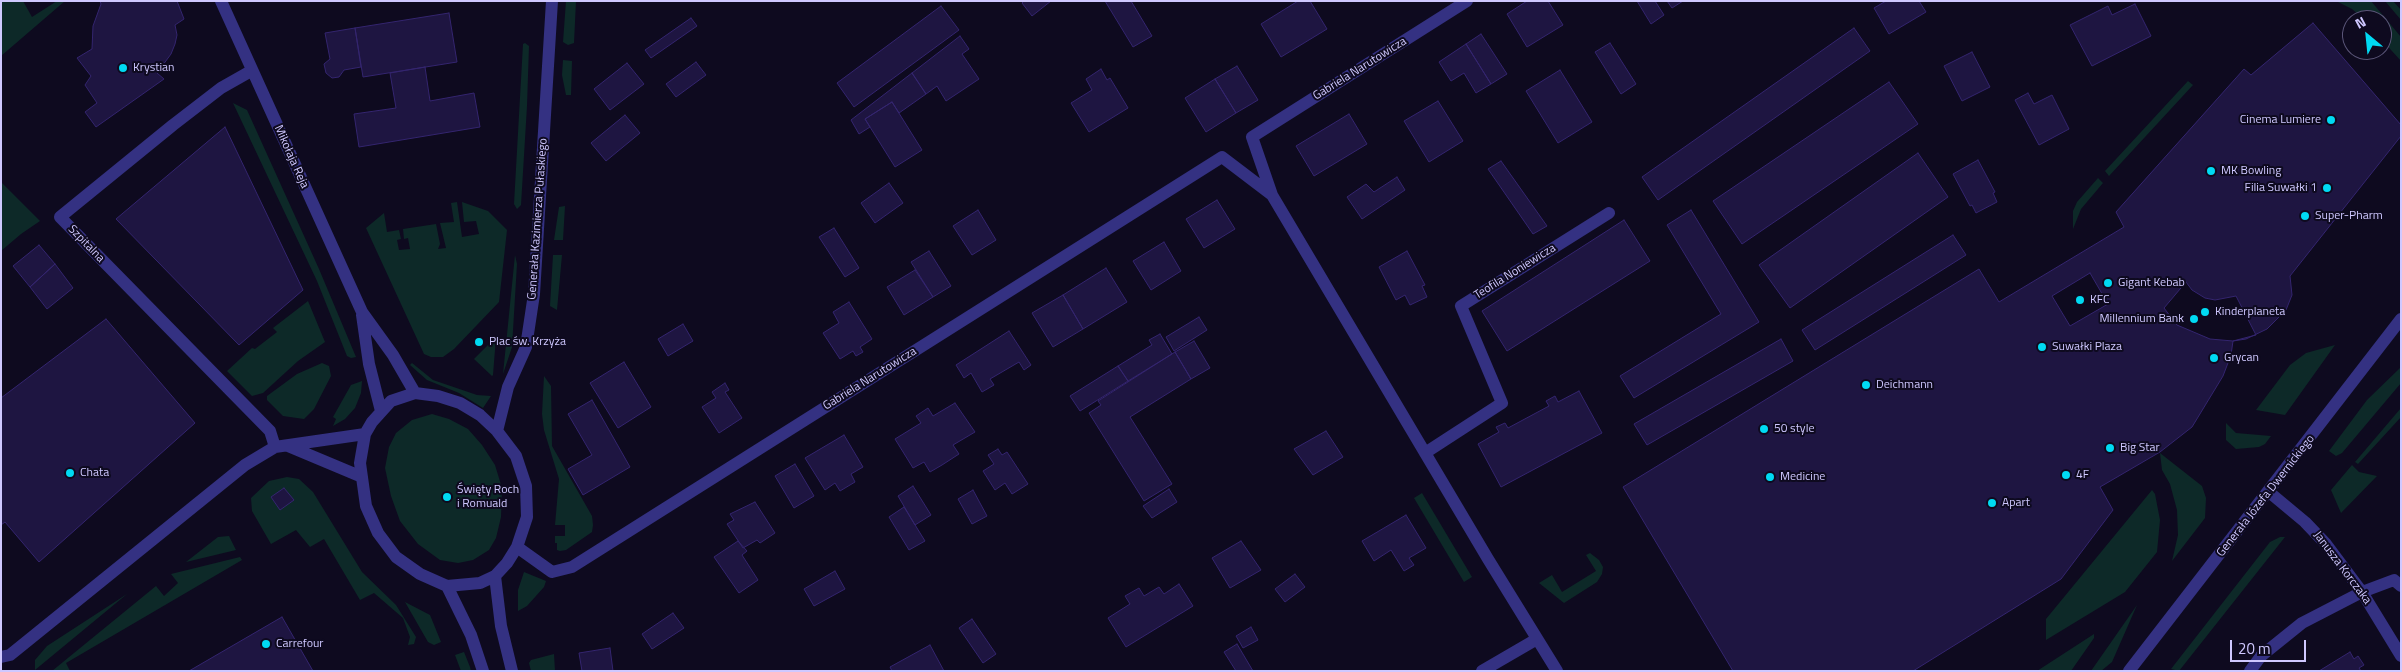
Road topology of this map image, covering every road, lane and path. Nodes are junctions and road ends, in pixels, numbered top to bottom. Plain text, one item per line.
1 (220, 1) edge
2 (552, 1) edge
3 (1467, 1) edge
4 (252, 71) junction
5 (1272, 195) junction
6 (1609, 212) dead end
7 (362, 312) junction
8 (2401, 319) edge
9 (415, 393) junction
10 (381, 411) junction
11 (497, 431) junction
12 (365, 434) junction
13 (282, 447) junction
14 (1425, 453) junction
15 (362, 477) junction
16 (2269, 492) junction
17 (517, 547) junction
18 (495, 576) junction
19 (447, 586) junction
20 (2401, 586) edge
21 (2362, 592) junction
22 (1536, 639) junction
23 (2401, 656) edge
24 (1, 657) edge
25 (483, 671) edge
26 (512, 671) edge
27 (1482, 671) edge
28 (1557, 671) edge
29 (2129, 671) edge
30 (2250, 671) edge

1 - 4 street, Mikołaja Reja
2 - 11 street, Generała Kazimierza Pułaskiego
3 - 5 street, Gabriela Narutowicza
4 - 7 street, Mikołaja Reja
4 - 13 street, Szpitalna
5 - 14 street
5 - 17 street, Gabriela Narutowicza
6 - 14 street, Teofila Noniewicza
7 - 9 street
7 - 10 street
8 - 16 street, Generała Józefa Dwernickiego
9 - 10 street
9 - 11 street
10 - 12 street
11 - 17 street
12 - 13 street
12 - 15 street
13 - 15 street
13 - 24 street
14 - 22 street
15 - 19 street
16 - 21 street, Janusza Korczaka
16 - 29 street, Generała Józefa Dwernickiego
17 - 18 street
18 - 19 street
18 - 26 street
19 - 25 street
20 - 21 street
21 - 23 street, Janusza Korczaka
21 - 30 street
22 - 27 street
22 - 28 street

